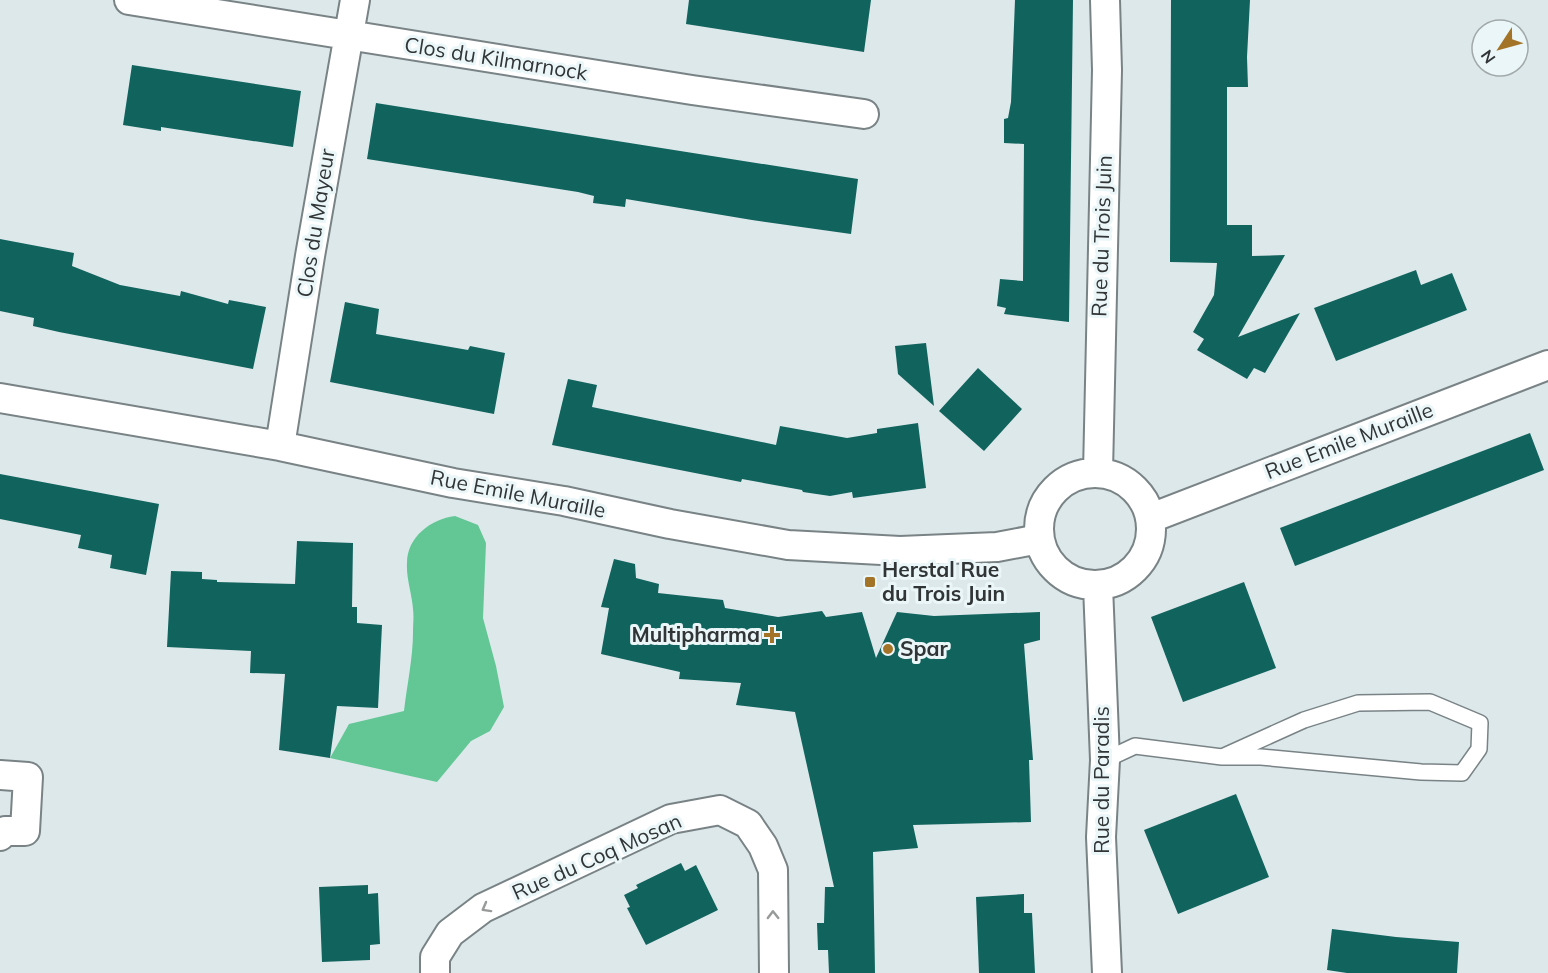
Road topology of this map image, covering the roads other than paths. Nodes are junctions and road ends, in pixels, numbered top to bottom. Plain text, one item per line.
1 (129, 0) edge
2 (355, 0) edge
3 (1106, 0) edge
4 (350, 34) junction
5 (864, 114) dead end
6 (1548, 365) edge
7 (0, 398) edge
8 (280, 446) junction
9 (1098, 472) junction
10 (1151, 518) junction
11 (1040, 539) junction
12 (1098, 586) junction
13 (1222, 757) junction
14 (1105, 760) junction
15 (0, 776) edge
16 (0, 836) edge
17 (435, 973) edge
18 (774, 973) edge
19 (1107, 973) edge

1 - 4 street, Clos du Kilmarnock
2 - 4 street, Clos du Mayeur
3 - 9 street, Rue du Trois Juin
4 - 5 street, Clos du Kilmarnock
4 - 8 street, Clos du Mayeur
6 - 10 street, Rue Emile Muraille
7 - 8 street, Rue Emile Muraille
8 - 11 street, Rue Emile Muraille
9 - 10 street
9 - 11 street
10 - 12 street
11 - 12 street
12 - 14 street, Rue du Paradis
13 - 13 lane
13 - 14 lane
14 - 19 street, Rue du Paradis
15 - 16 street
18 -> 17 street, Rue du Coq Mosan

